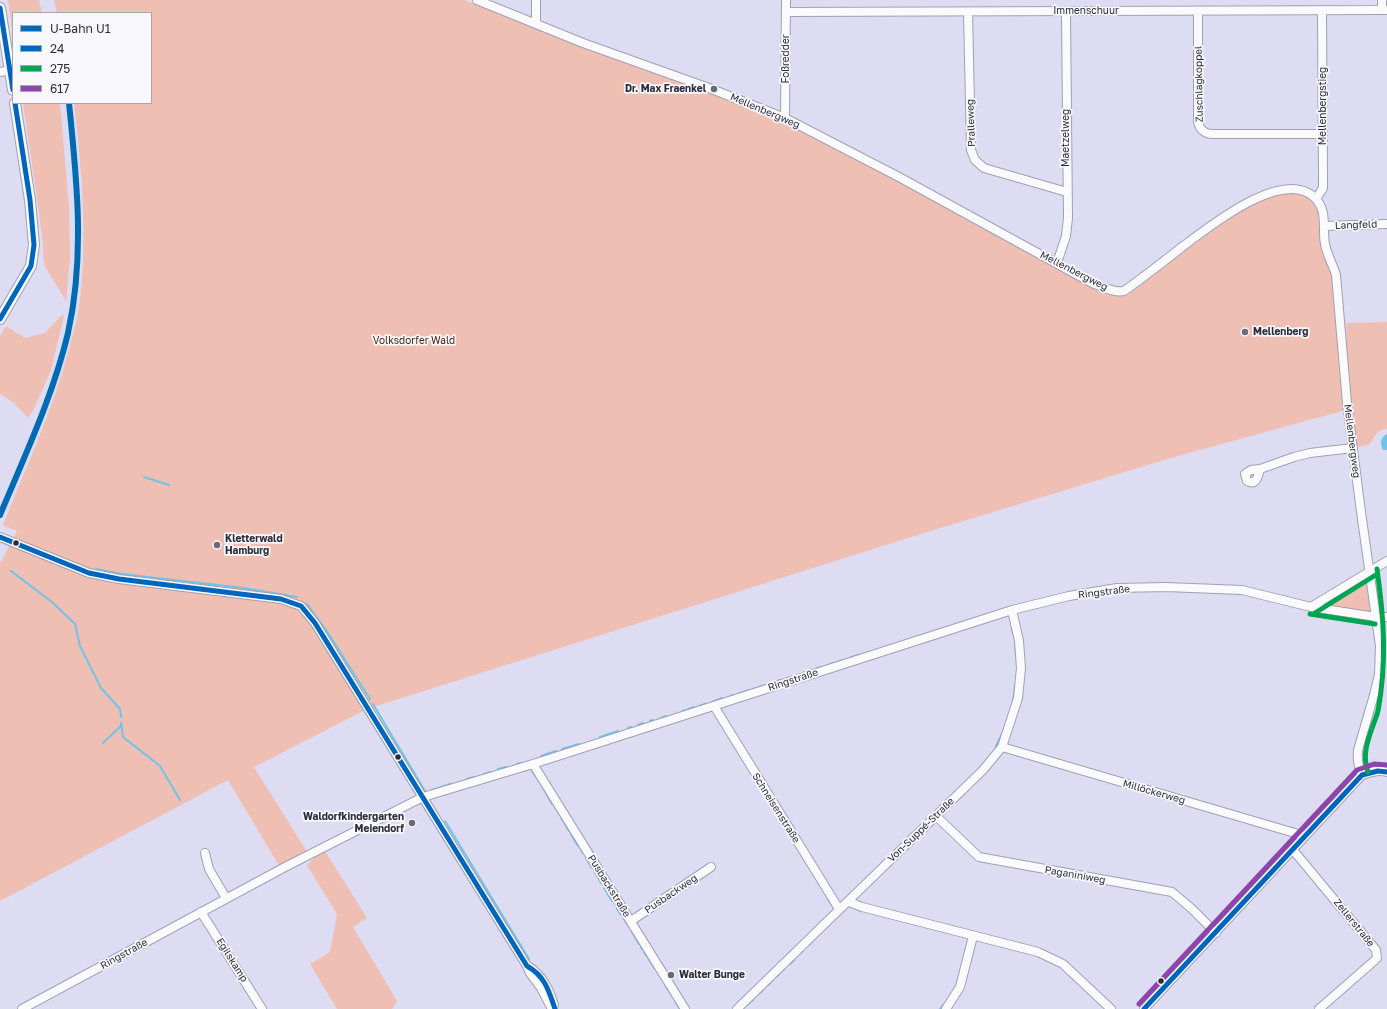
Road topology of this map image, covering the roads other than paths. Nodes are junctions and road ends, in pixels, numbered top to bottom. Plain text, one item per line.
1 (477, 0) edge
2 (536, 0) edge
3 (786, 0) edge
4 (1382, 0) edge
5 (0, 8) edge
6 (1322, 10) junction
7 (1384, 10) edge
8 (1198, 11) junction
9 (786, 12) junction
10 (968, 12) junction
11 (1066, 12) junction
12 (536, 24) junction
13 (5, 71) edge
14 (12, 88) edge
15 (15, 104) edge
16 (785, 118) junction
17 (1323, 134) junction
18 (1067, 192) junction
19 (1316, 199) junction
20 (1387, 224) edge
21 (1324, 226) junction
22 (1057, 263) junction
23 (0, 320) edge
24 (1353, 448) junction
25 (1260, 469) dead end
26 (0, 537) edge
27 (1387, 561) edge
28 (1370, 570) junction
29 (1311, 607) junction
30 (1012, 610) junction
31 (1376, 617) junction
32 (1387, 617) edge
33 (714, 706) junction
34 (1002, 747) junction
35 (534, 764) junction
36 (1387, 772) edge
37 (1362, 775) junction
38 (423, 797) junction
39 (936, 816) junction
40 (1305, 836) junction
41 (1293, 850) junction
42 (205, 853) dead end
43 (711, 867) dead end
44 (226, 898) junction
45 (849, 902) junction
46 (839, 909) junction
47 (201, 912) junction
48 (631, 921) junction
49 (1216, 932) junction
50 (973, 936) junction
51 (22, 1009) edge
52 (262, 1009) edge
53 (553, 1009) edge
54 (685, 1009) edge
55 (737, 1009) edge
56 (946, 1009) edge
57 (1111, 1009) edge
58 (1144, 1009) edge
59 (1319, 1009) edge

1 - 12 street, Mellenbergweg
2 - 12 street
3 - 9 street, Foßredder
4 - 7 street
5 - 13 main road
6 - 7 street, Immenschuur
6 - 8 street, Immenschuur
6 - 17 street, Mellenbergstieg
8 - 11 street, Immenschuur
8 - 17 street, Zuschlagkoppel
9 - 10 street, Immenschuur
9 - 16 street, Foßredder
10 - 11 street, Immenschuur
10 - 18 street, Pralleweg
11 - 18 street, Maetzelweg
12 - 16 street, Mellenbergweg
13 - 14 main road
15 - 23 main road
16 - 22 street, Mellenbergweg
17 - 19 street, Mellenbergstieg
18 - 22 street, Maetzelweg
19 - 21 street, Mellenbergweg
19 - 22 street, Mellenbergweg
20 - 21 street, Langfeld
21 - 24 street, Mellenbergweg
24 - 25 street
24 - 28 street, Mellenbergweg
26 - 38 street
27 - 28 street
28 - 29 street
28 - 31 street, Mellenbergweg
29 - 30 street, Ringstraße
29 - 31 street, Ringstraße
30 - 33 street, Ringstraße
30 - 34 street, Von-Suppé-Straße
31 - 32 street, Ringstraße
31 - 37 street, Mellenbergweg
33 - 35 street, Ringstraße
33 - 46 street, Schneisenstraße
34 - 39 street, Von-Suppé-Straße
34 - 40 street, Millöckerweg
35 - 38 street, Ringstraße
35 - 48 street, Pusbackstraße
36 - 37 street
37 - 40 street
38 - 44 street, Ringstraße
38 - 53 street
39 - 45 street, Von-Suppé-Straße
39 - 49 street, Paganiniweg
40 - 41 street
41 - 49 street
41 - 59 street, Zellerstraße
42 - 44 street
43 - 48 street, Pusbackweg
44 - 47 street, Ringstraße
45 - 46 street, Von-Suppé-Straße
45 - 50 street
46 - 55 street, Von-Suppé-Straße
47 - 51 street, Ringstraße
47 - 52 street, Egilskamp
48 - 54 street, Pusbackstraße
49 - 58 street
50 - 56 street
50 - 57 street

